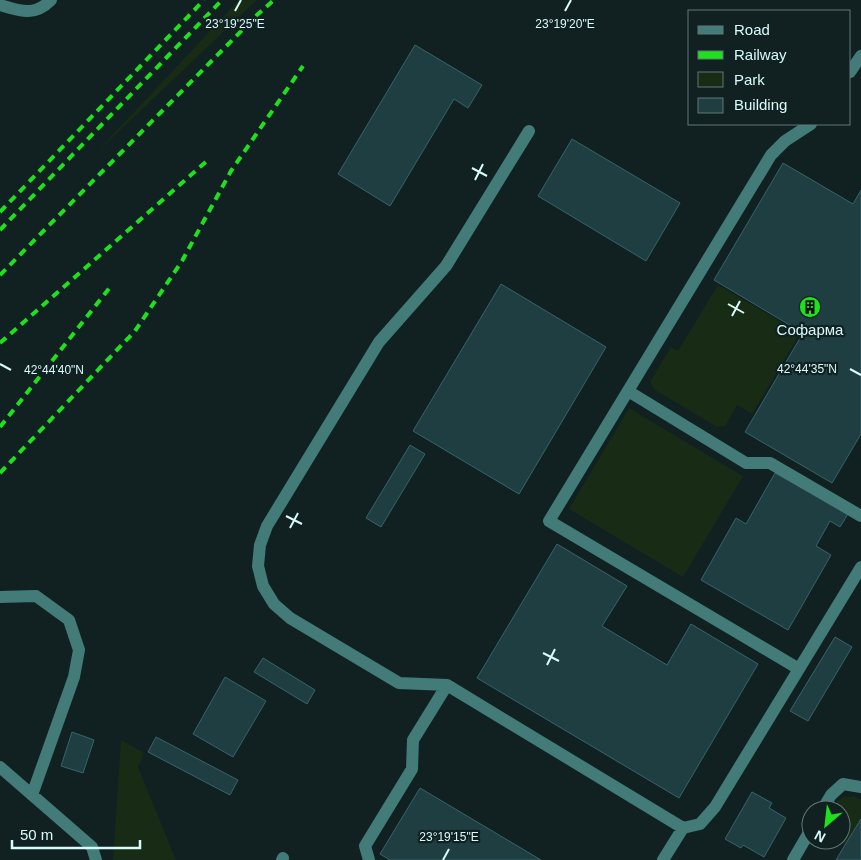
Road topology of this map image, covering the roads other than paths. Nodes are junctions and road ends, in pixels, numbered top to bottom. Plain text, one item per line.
1 (51, 0) edge
2 (0, 5) edge
3 (861, 56) edge
4 (851, 71) edge
5 (809, 125) edge
6 (529, 131) dead end
7 (628, 391) junction
8 (861, 516) edge
9 (861, 567) edge
10 (0, 597) edge
11 (799, 669) junction
12 (447, 685) junction
13 (0, 767) edge
14 (861, 787) edge
15 (32, 795) junction
16 (828, 800) edge
17 (683, 828) junction
18 (801, 846) edge
19 (96, 860) edge
20 (369, 860) edge
21 (664, 860) edge
22 (793, 860) edge

1 - 2 lane
3 - 4 lane
5 - 7 lane
6 - 12 lane
7 - 8 lane
7 - 11 lane
9 - 11 lane
10 - 15 lane
11 - 17 lane
12 - 17 lane
12 - 20 lane
13 - 15 lane
14 - 16 lane
15 - 19 lane
17 - 21 lane
18 - 22 lane

